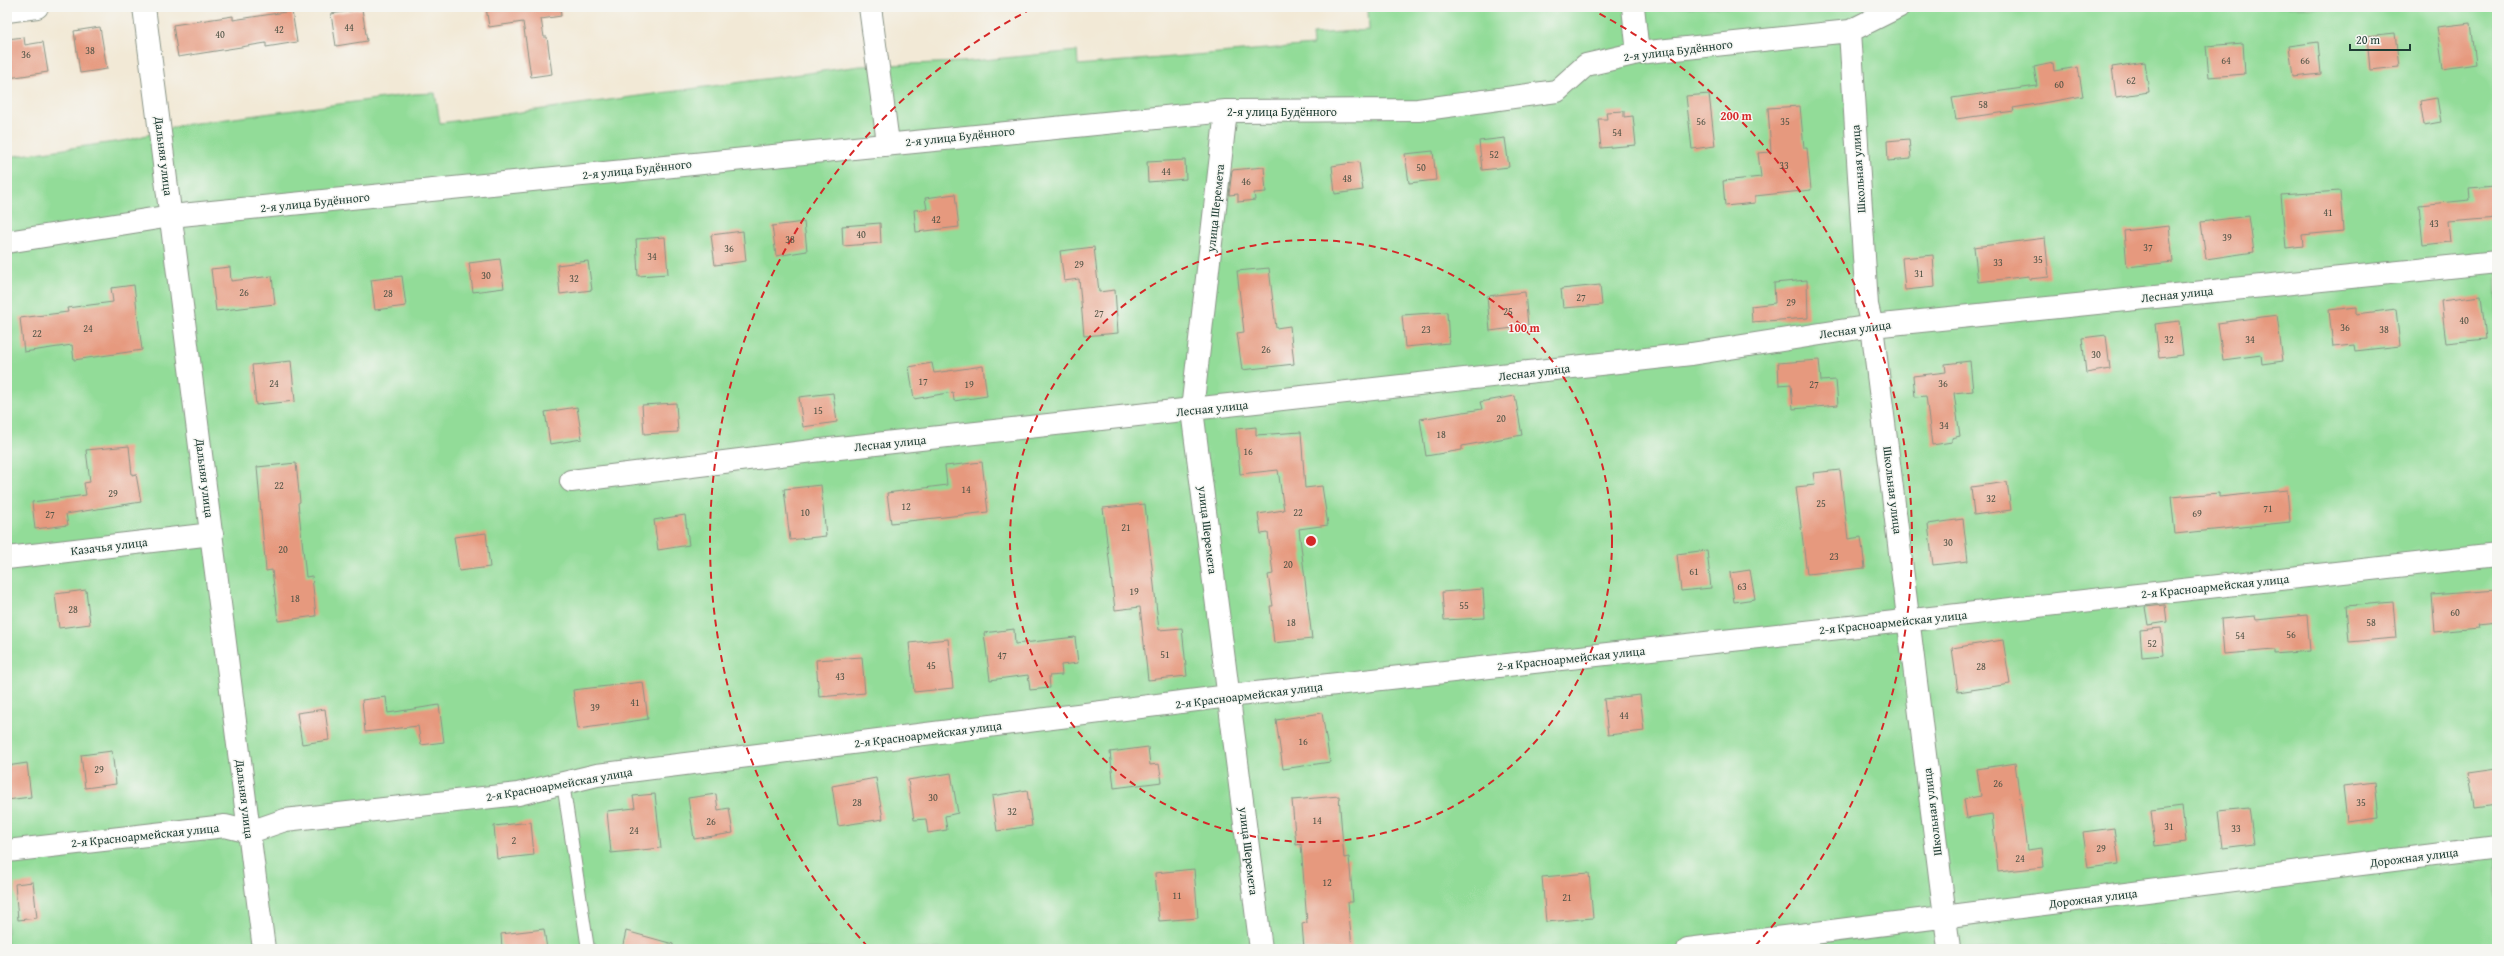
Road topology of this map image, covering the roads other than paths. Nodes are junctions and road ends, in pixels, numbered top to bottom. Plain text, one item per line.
1 (37, 7) edge
2 (144, 7) edge
3 (870, 7) edge
4 (1633, 7) edge
5 (1898, 7) edge
6 (7, 11) edge
7 (1850, 31) junction
8 (1638, 53) junction
9 (1226, 111) junction
10 (888, 143) junction
11 (171, 216) junction
12 (7, 242) edge
13 (2497, 262) edge
14 (1872, 326) junction
15 (1192, 410) junction
16 (572, 481) dead end
17 (212, 534) junction
18 (2497, 555) edge
19 (7, 558) edge
20 (1909, 620) junction
21 (1229, 696) junction
22 (563, 783) junction
23 (250, 832) junction
24 (2497, 847) edge
25 (7, 851) edge
26 (1945, 916) junction
27 (264, 949) edge
28 (588, 949) edge
29 (1261, 949) edge
30 (1688, 949) edge
31 (1948, 949) edge

1 - 6 street
2 - 11 street, Дальняя улица
3 - 10 street
4 - 8 street
5 - 7 street, 2-я улица Будённого
7 - 8 street, 2-я улица Будённого
7 - 14 street, Школьная улица
8 - 9 street, 2-я улица Будённого
9 - 10 street, 2-я улица Будённого
9 - 15 street, улица Шеремета
10 - 11 street, 2-я улица Будённого
11 - 12 street, 2-я улица Будённого
11 - 17 street, Дальняя улица
13 - 14 street, Лесная улица
14 - 15 street, Лесная улица
14 - 20 street, Школьная улица
15 - 16 street, Лесная улица
15 - 21 street, улица Шеремета
17 - 19 street, Казачья улица
17 - 23 street, Дальняя улица
18 - 20 street, 2-я Красноармейская улица
20 - 21 street, 2-я Красноармейская улица
20 - 26 street, Школьная улица
21 - 22 street, 2-я Красноармейская улица
21 - 29 street, улица Шеремета
22 - 23 street, 2-я Красноармейская улица
22 - 28 lane
23 - 25 street, 2-я Красноармейская улица
23 - 27 street, Дальняя улица
24 - 26 street, Дорожная улица
26 - 30 street, Дорожная улица
26 - 31 street, Школьная улица

